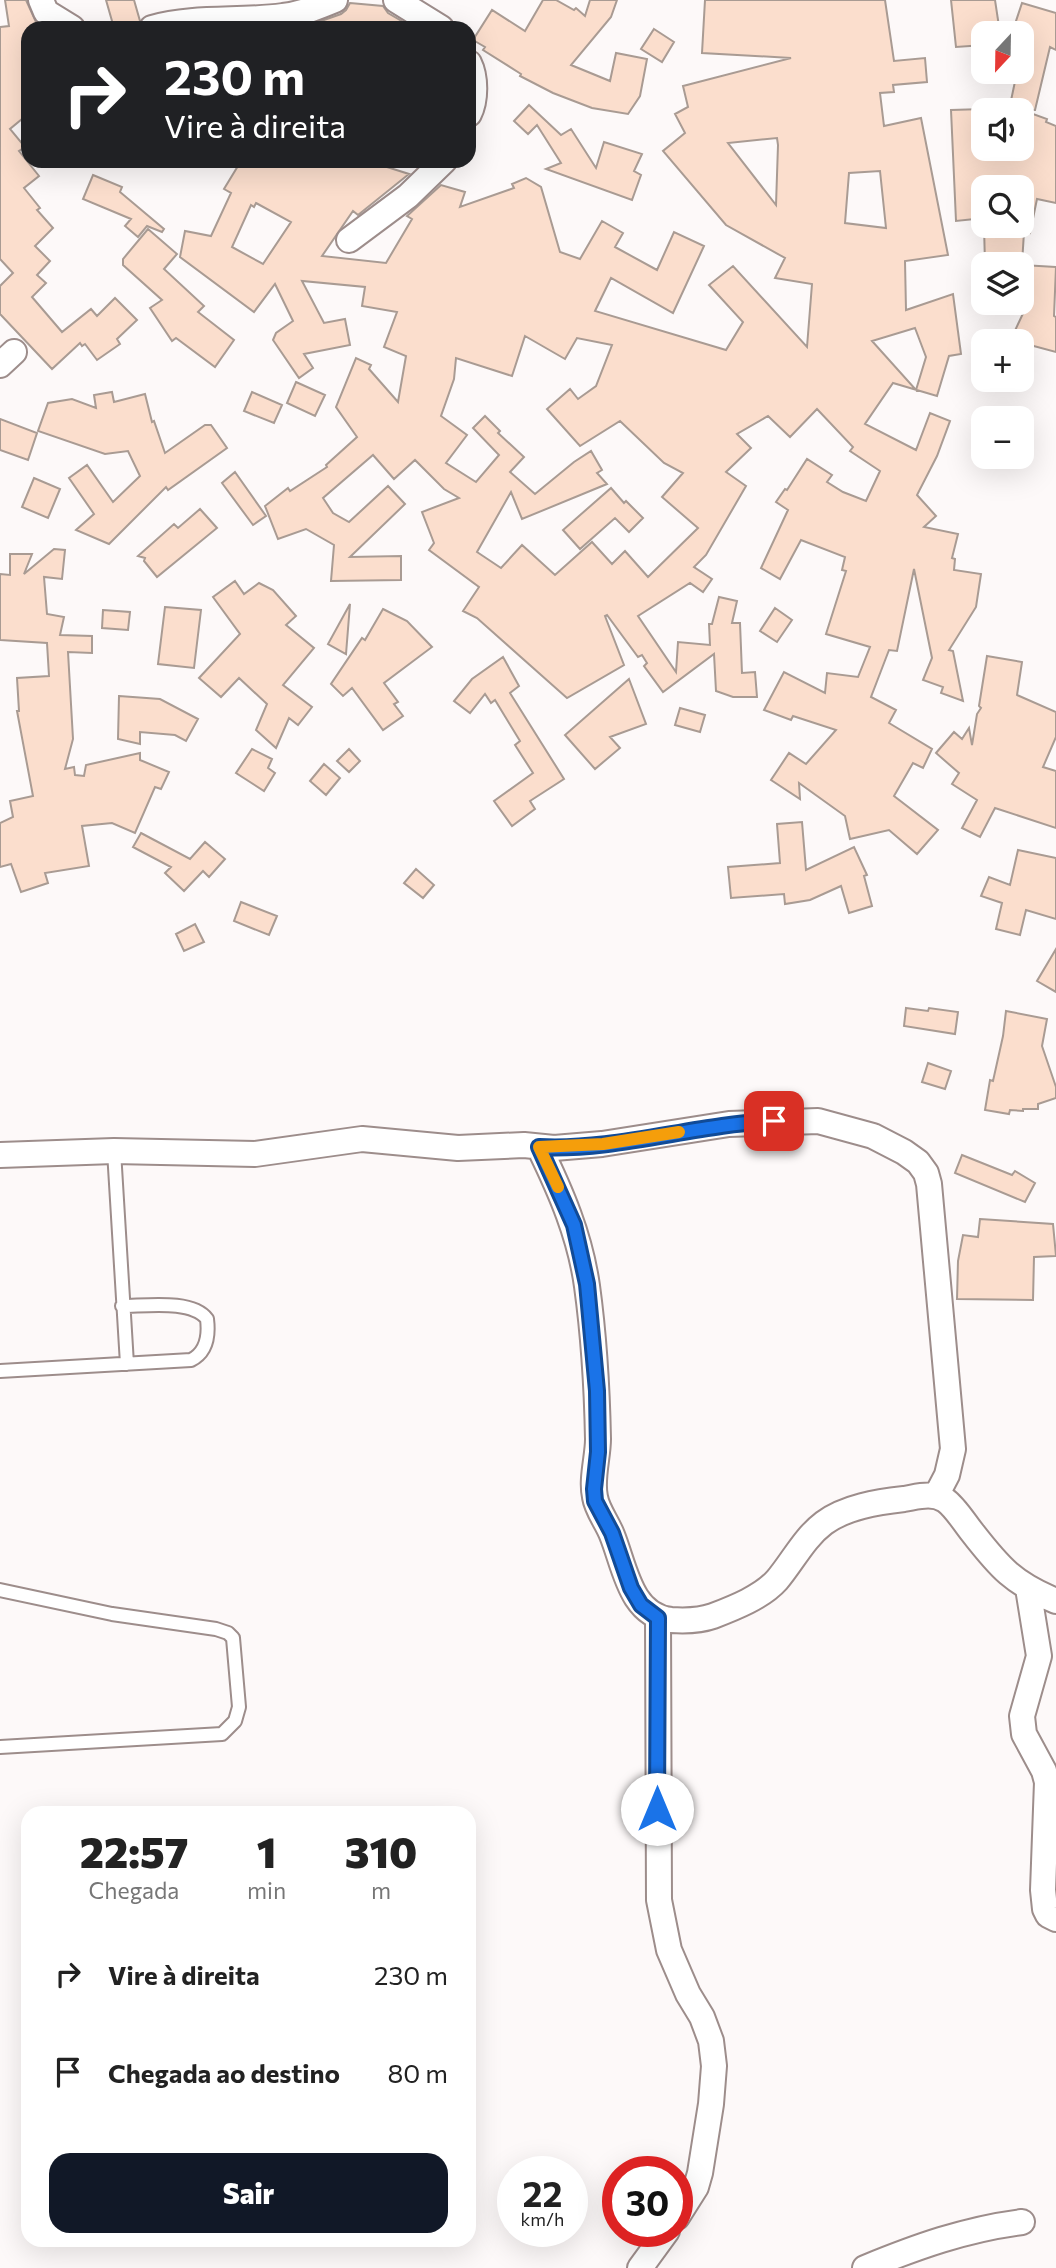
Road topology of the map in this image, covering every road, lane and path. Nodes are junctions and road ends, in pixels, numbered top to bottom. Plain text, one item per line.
1 (41, 0) edge
2 (335, 0) edge
3 (396, 0) edge
4 (61, 21) edge
5 (198, 21) edge
6 (430, 21) edge
7 (437, 168) edge
8 (349, 240) dead end
9 (539, 1147) junction
10 (114, 1151) junction
11 (0, 1155) edge
12 (122, 1306) junction
13 (127, 1364) junction
14 (0, 1371) edge
15 (936, 1496) junction
16 (1028, 1588) junction
17 (0, 1590) edge
18 (1056, 1601) edge
19 (658, 1618) junction
20 (0, 1747) edge
21 (1056, 1919) edge
22 (693, 2192) edge
23 (1022, 2222) dead end
24 (655, 2247) edge
25 (640, 2268) edge
26 (865, 2268) edge

1 - 4 street
2 - 5 street
3 - 6 street
7 - 8 street
9 - 10 street
9 - 15 street
9 - 19 street
10 - 11 street
10 - 12 lane
12 - 13 lane
12 - 13 lane
13 - 14 lane
15 - 16 street
15 - 19 street
16 - 18 street
16 - 21 street
17 - 20 lane
19 - 22 street
23 - 26 street
24 - 25 street

